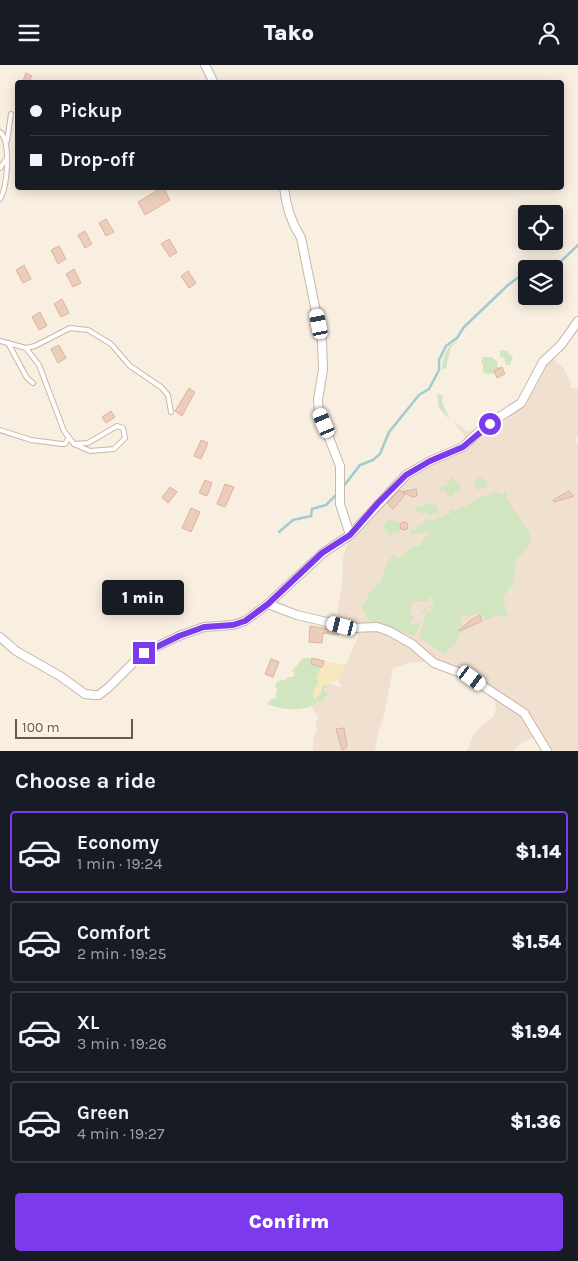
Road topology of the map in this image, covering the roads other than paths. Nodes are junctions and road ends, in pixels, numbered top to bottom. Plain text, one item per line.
1 (205, 65) edge
2 (212, 80) edge
3 (11, 114) dead end
4 (0, 132) edge
5 (6, 148) junction
6 (7, 158) junction
7 (0, 167) edge
8 (285, 190) edge
9 (0, 199) edge
10 (578, 321) edge
11 (0, 341) edge
12 (8, 343) junction
13 (26, 347) junction
14 (33, 383) dead end
15 (172, 412) dead end
16 (0, 431) edge
17 (68, 439) junction
18 (74, 444) junction
19 (350, 535) junction
20 (268, 604) junction
21 (0, 637) edge
22 (548, 751) edge

1 - 2 street
3 - 5 lane
4 - 5 lane
5 - 6 lane
6 - 7 lane
6 - 9 lane
8 - 19 street
10 - 19 street
11 - 12 lane
12 - 13 lane
12 - 14 lane
13 - 15 lane
13 - 17 lane
16 - 17 lane
17 - 18 lane
18 - 18 lane
19 - 20 street
20 - 21 street
20 - 22 street

